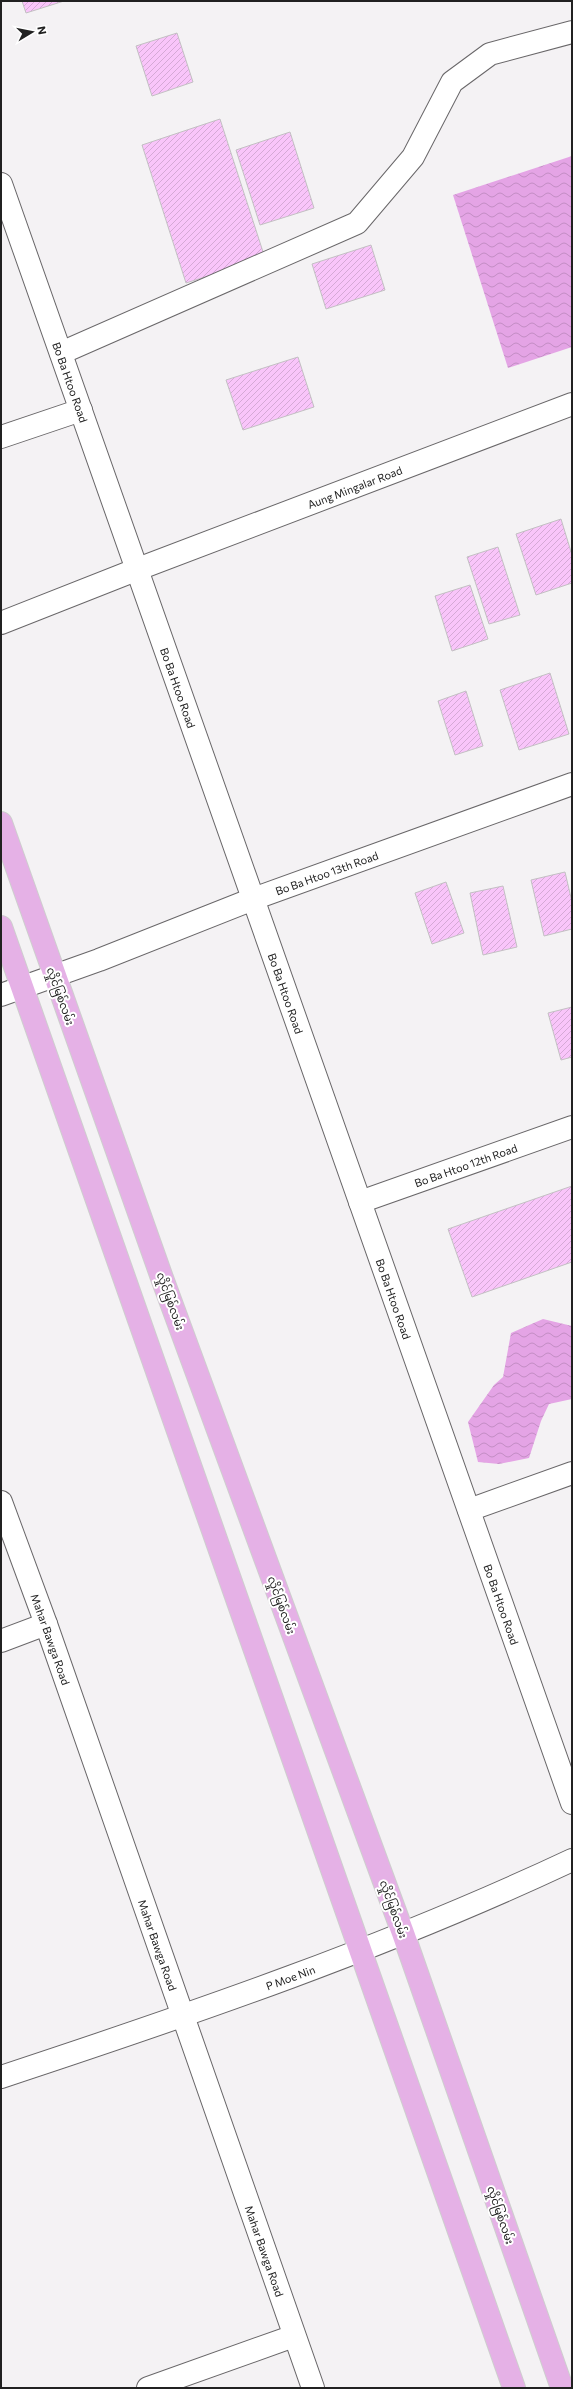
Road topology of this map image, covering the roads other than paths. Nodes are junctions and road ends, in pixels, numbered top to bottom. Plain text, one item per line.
1 (572, 32) edge
2 (1, 184) edge
3 (61, 353) junction
4 (572, 404) edge
5 (81, 410) junction
6 (1, 437) edge
7 (138, 568) junction
8 (1, 623) edge
9 (572, 784) edge
10 (1, 823) edge
11 (254, 899) junction
12 (1, 927) edge
13 (54, 976) junction
14 (22, 987) junction
15 (1, 995) edge
16 (572, 1127) edge
17 (360, 1202) junction
18 (572, 1473) edge
19 (1, 1502) edge
20 (469, 1510) junction
21 (46, 1624) junction
22 (1, 1641) edge
23 (572, 1803) edge
24 (572, 1860) edge
25 (402, 1933) junction
26 (360, 1952) junction
27 (183, 2017) junction
28 (1, 2077) edge
29 (294, 2336) junction
30 (148, 2388) edge
31 (313, 2388) edge
32 (514, 2388) edge
33 (562, 2388) edge

1 - 3 street
2 - 3 street, Bo Ba Htoo Road
3 - 5 street, Bo Ba Htoo Road
4 - 7 street, Aung Mingalar Road
5 - 6 street
5 - 7 street, Bo Ba Htoo Road
7 - 8 street, Aung Mingalar Road
7 - 11 street, Bo Ba Htoo Road
9 - 11 street, Bo Ba Htoo 13th Road
10 - 13 main road, လှိုင်မြစ်လမ်း
11 - 13 street, Bo Ba Htoo 13th Road
11 - 17 street, Bo Ba Htoo Road
12 - 14 main road
13 - 14 street, Bo Ba Htoo 13th Road
13 - 25 main road, လှိုင်မြစ်လမ်း
14 - 15 street, Bo Ba Htoo 13th Road
14 - 26 main road
16 - 17 street, Bo Ba Htoo 12th Road
17 - 20 street, Bo Ba Htoo Road
18 - 20 street
19 - 21 street, Mahar Bawga Road
20 - 23 street, Bo Ba Htoo Road
21 - 22 street
21 - 27 street, Mahar Bawga Road
24 - 25 street, P Moe Nin
25 - 26 street, P Moe Nin
25 - 33 main road, လှိုင်မြစ်လမ်း
26 - 27 street, P Moe Nin
26 - 32 main road
27 - 28 street, P Moe Nin
27 - 29 street, Mahar Bawga Road
29 - 30 street
29 - 31 street, Mahar Bawga Road

